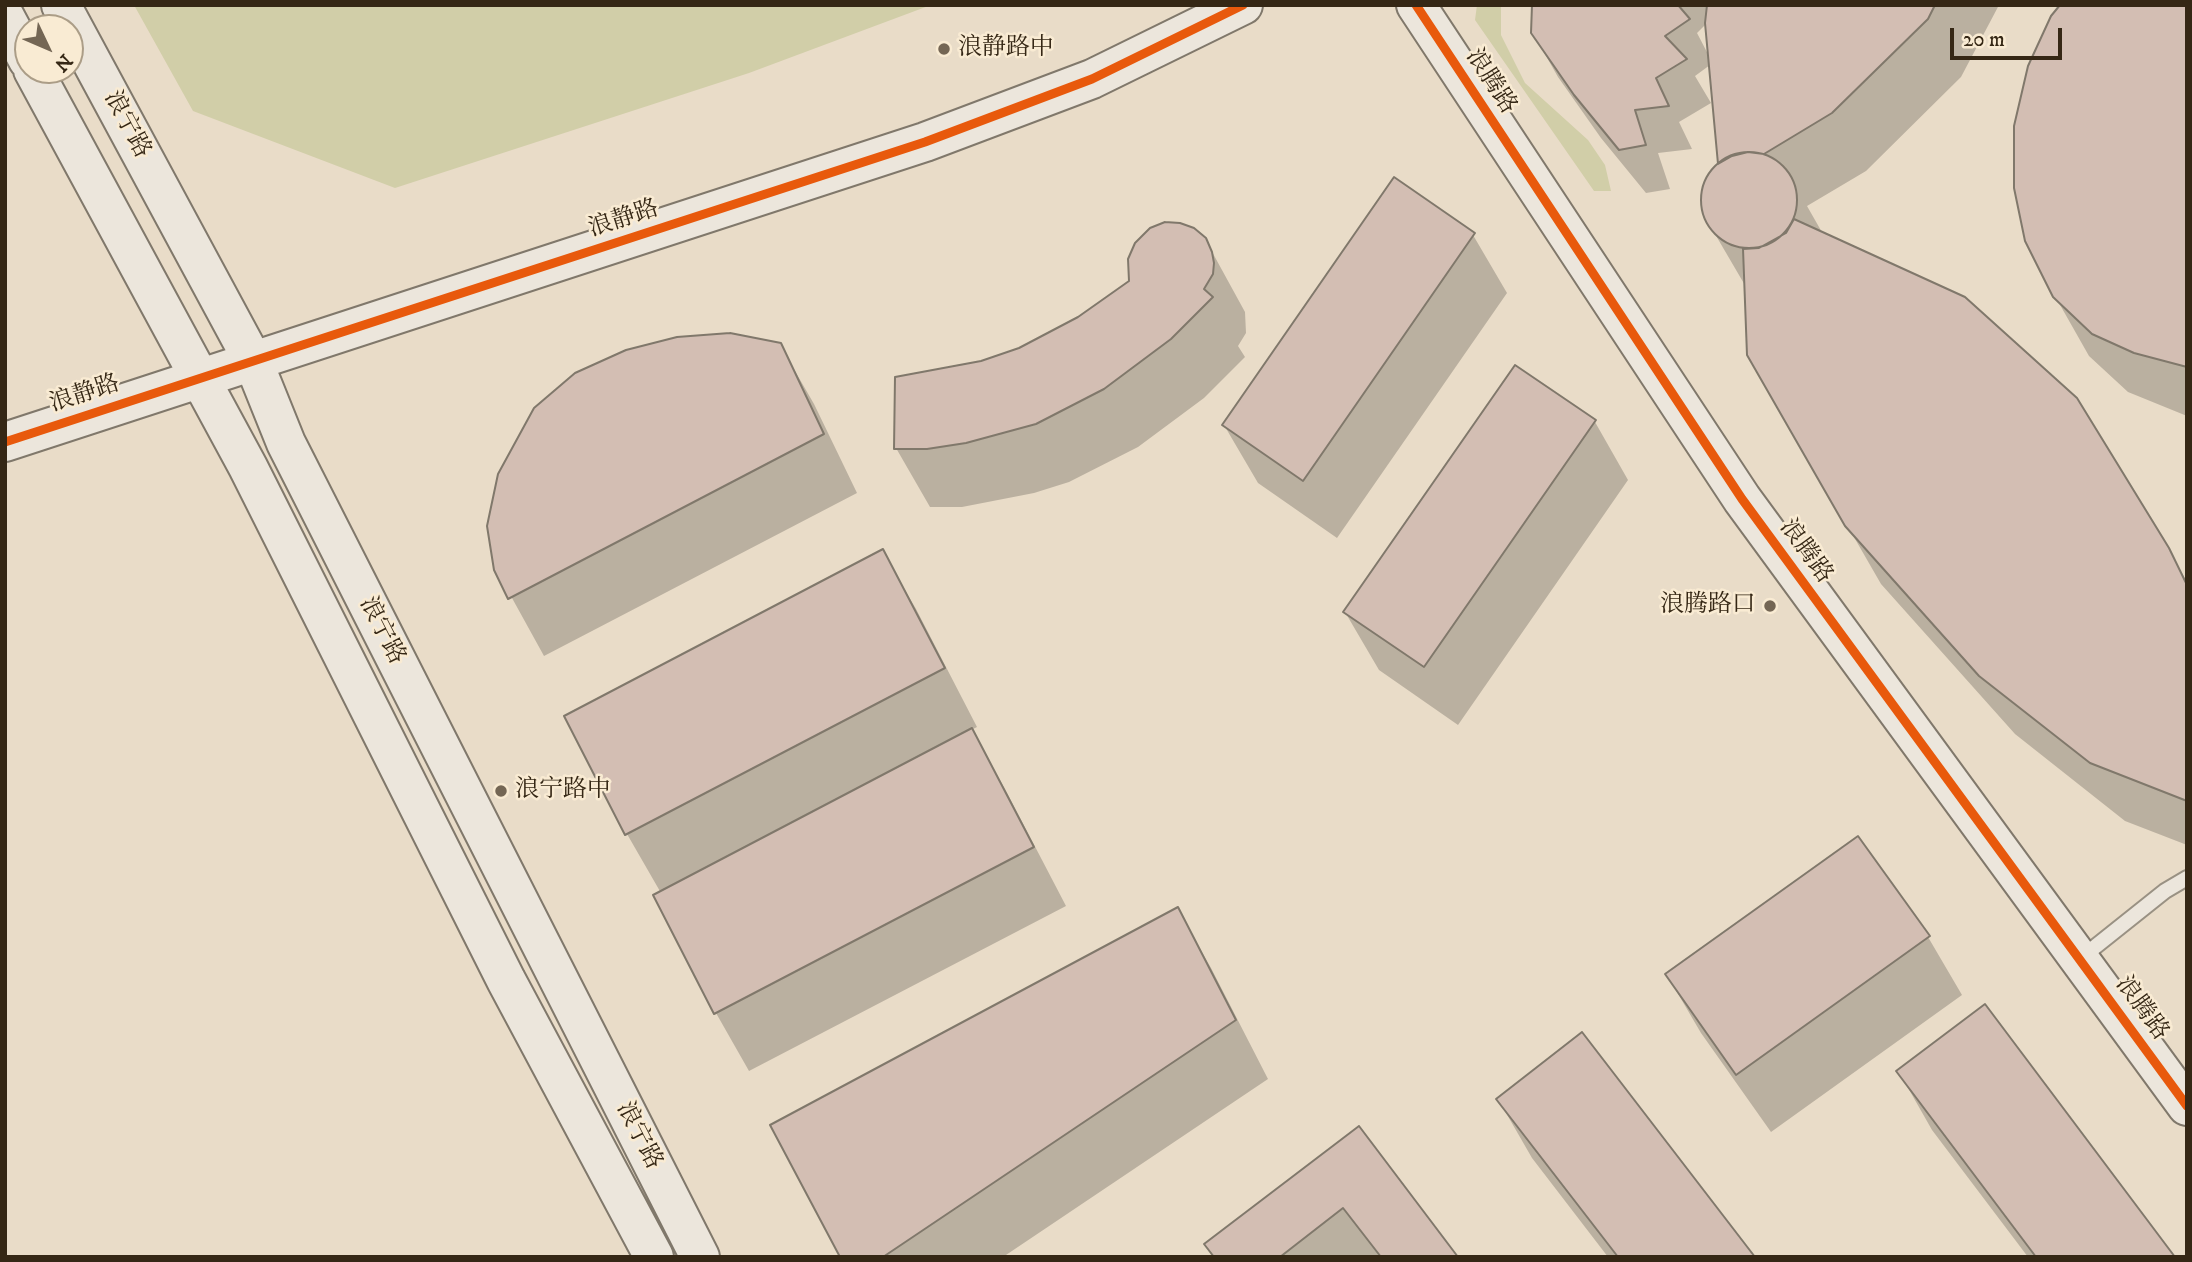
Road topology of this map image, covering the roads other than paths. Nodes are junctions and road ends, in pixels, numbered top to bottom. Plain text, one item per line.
1 (61, 5) edge
2 (1242, 5) edge
3 (1416, 5) edge
4 (5, 17) edge
5 (14, 34) edge
6 (41, 84) edge
7 (253, 361) junction
8 (200, 378) junction
9 (5, 442) edge
10 (2187, 878) edge
11 (2080, 958) junction
12 (2187, 1106) edge
13 (654, 1257) edge
14 (700, 1257) edge

1 - 7 main road, 浪宁路
2 - 7 main road, 浪静路
3 - 11 main road, 浪腾路
4 - 5 main road
6 - 8 main road, 浪宁路
7 - 8 main road, 浪静路
7 - 14 main road, 浪宁路
8 - 9 main road, 浪静路
8 - 13 main road, 浪宁路
10 - 11 lane
11 - 12 main road, 浪腾路

